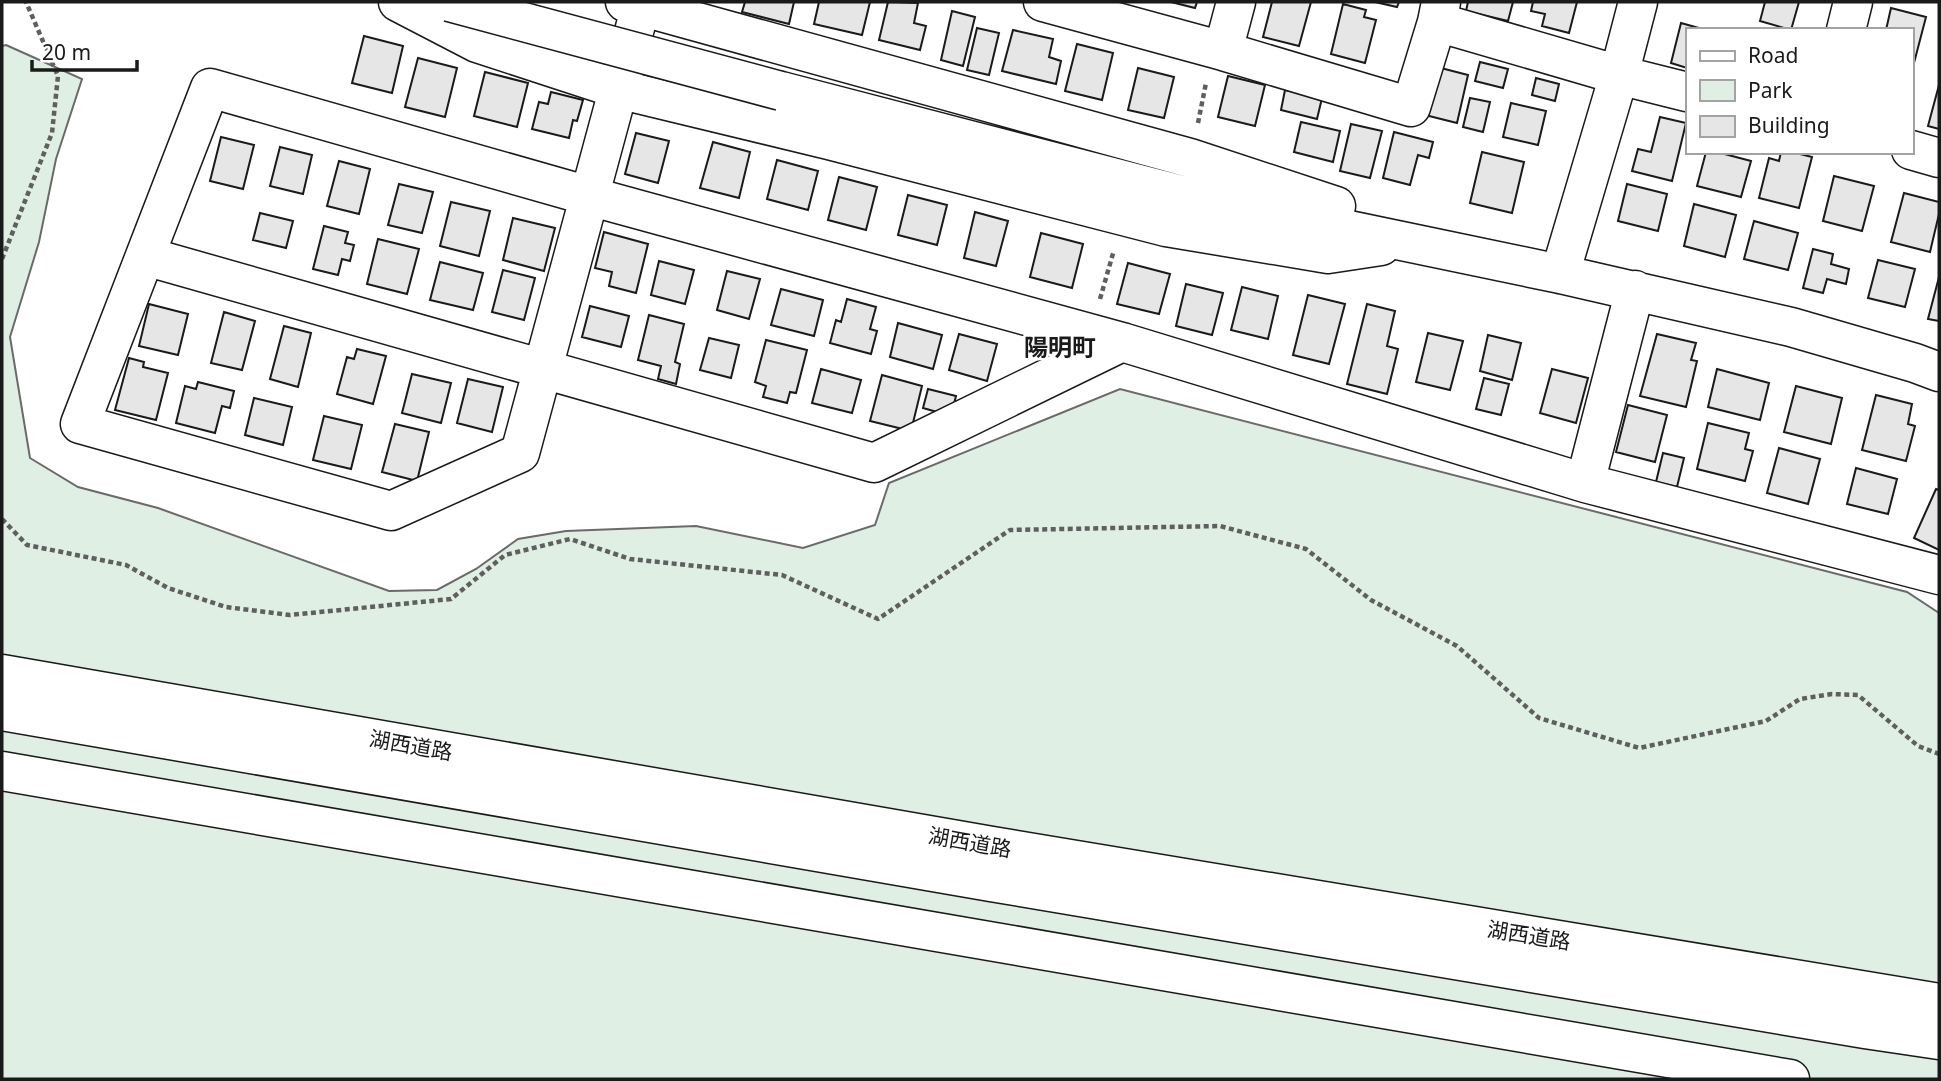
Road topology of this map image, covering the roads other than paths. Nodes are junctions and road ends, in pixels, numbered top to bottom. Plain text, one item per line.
1 (398, 2) edge
2 (449, 2) edge
3 (1043, 2) edge
4 (1236, 2) edge
5 (1638, 2) edge
6 (1853, 2) edge
7 (636, 3) edge
8 (1439, 12) edge
9 (1846, 28) edge
10 (1218, 50) junction
11 (1619, 75) junction
12 (618, 89) junction
13 (1686, 92) edge
14 (1913, 151) edge
15 (1939, 158) edge
16 (589, 196) junction
17 (1408, 242) junction
18 (145, 256) junction
19 (1560, 274) junction
20 (1635, 290) junction
21 (1106, 338) junction
22 (543, 368) junction
23 (1939, 372) edge
24 (1585, 483) junction
25 (1939, 575) edge
26 (2, 674) edge
27 (2, 711) edge
28 (2, 771) edge
29 (1939, 1003) edge
30 (1939, 1040) edge
31 (1790, 1079) edge

1 - 12 main road
2 - 17 main road, bridge
3 - 10 main road
4 - 10 main road
5 - 11 main road
6 - 9 main road
7 - 12 main road
7 - 17 main road
8 - 10 main road
8 - 11 main road
11 - 13 main road
11 - 19 main road
12 - 16 main road
12 - 17 main road
14 - 15 main road
16 - 18 main road
16 - 21 main road
16 - 22 main road
17 - 19 main road
18 - 22 main road
18 - 22 main road
19 - 20 main road
20 - 23 main road
20 - 24 main road
21 - 22 main road
21 - 24 main road
24 - 25 main road
26 - 29 main road, 湖西道路
27 - 30 main road, 湖西道路
28 - 31 main road

